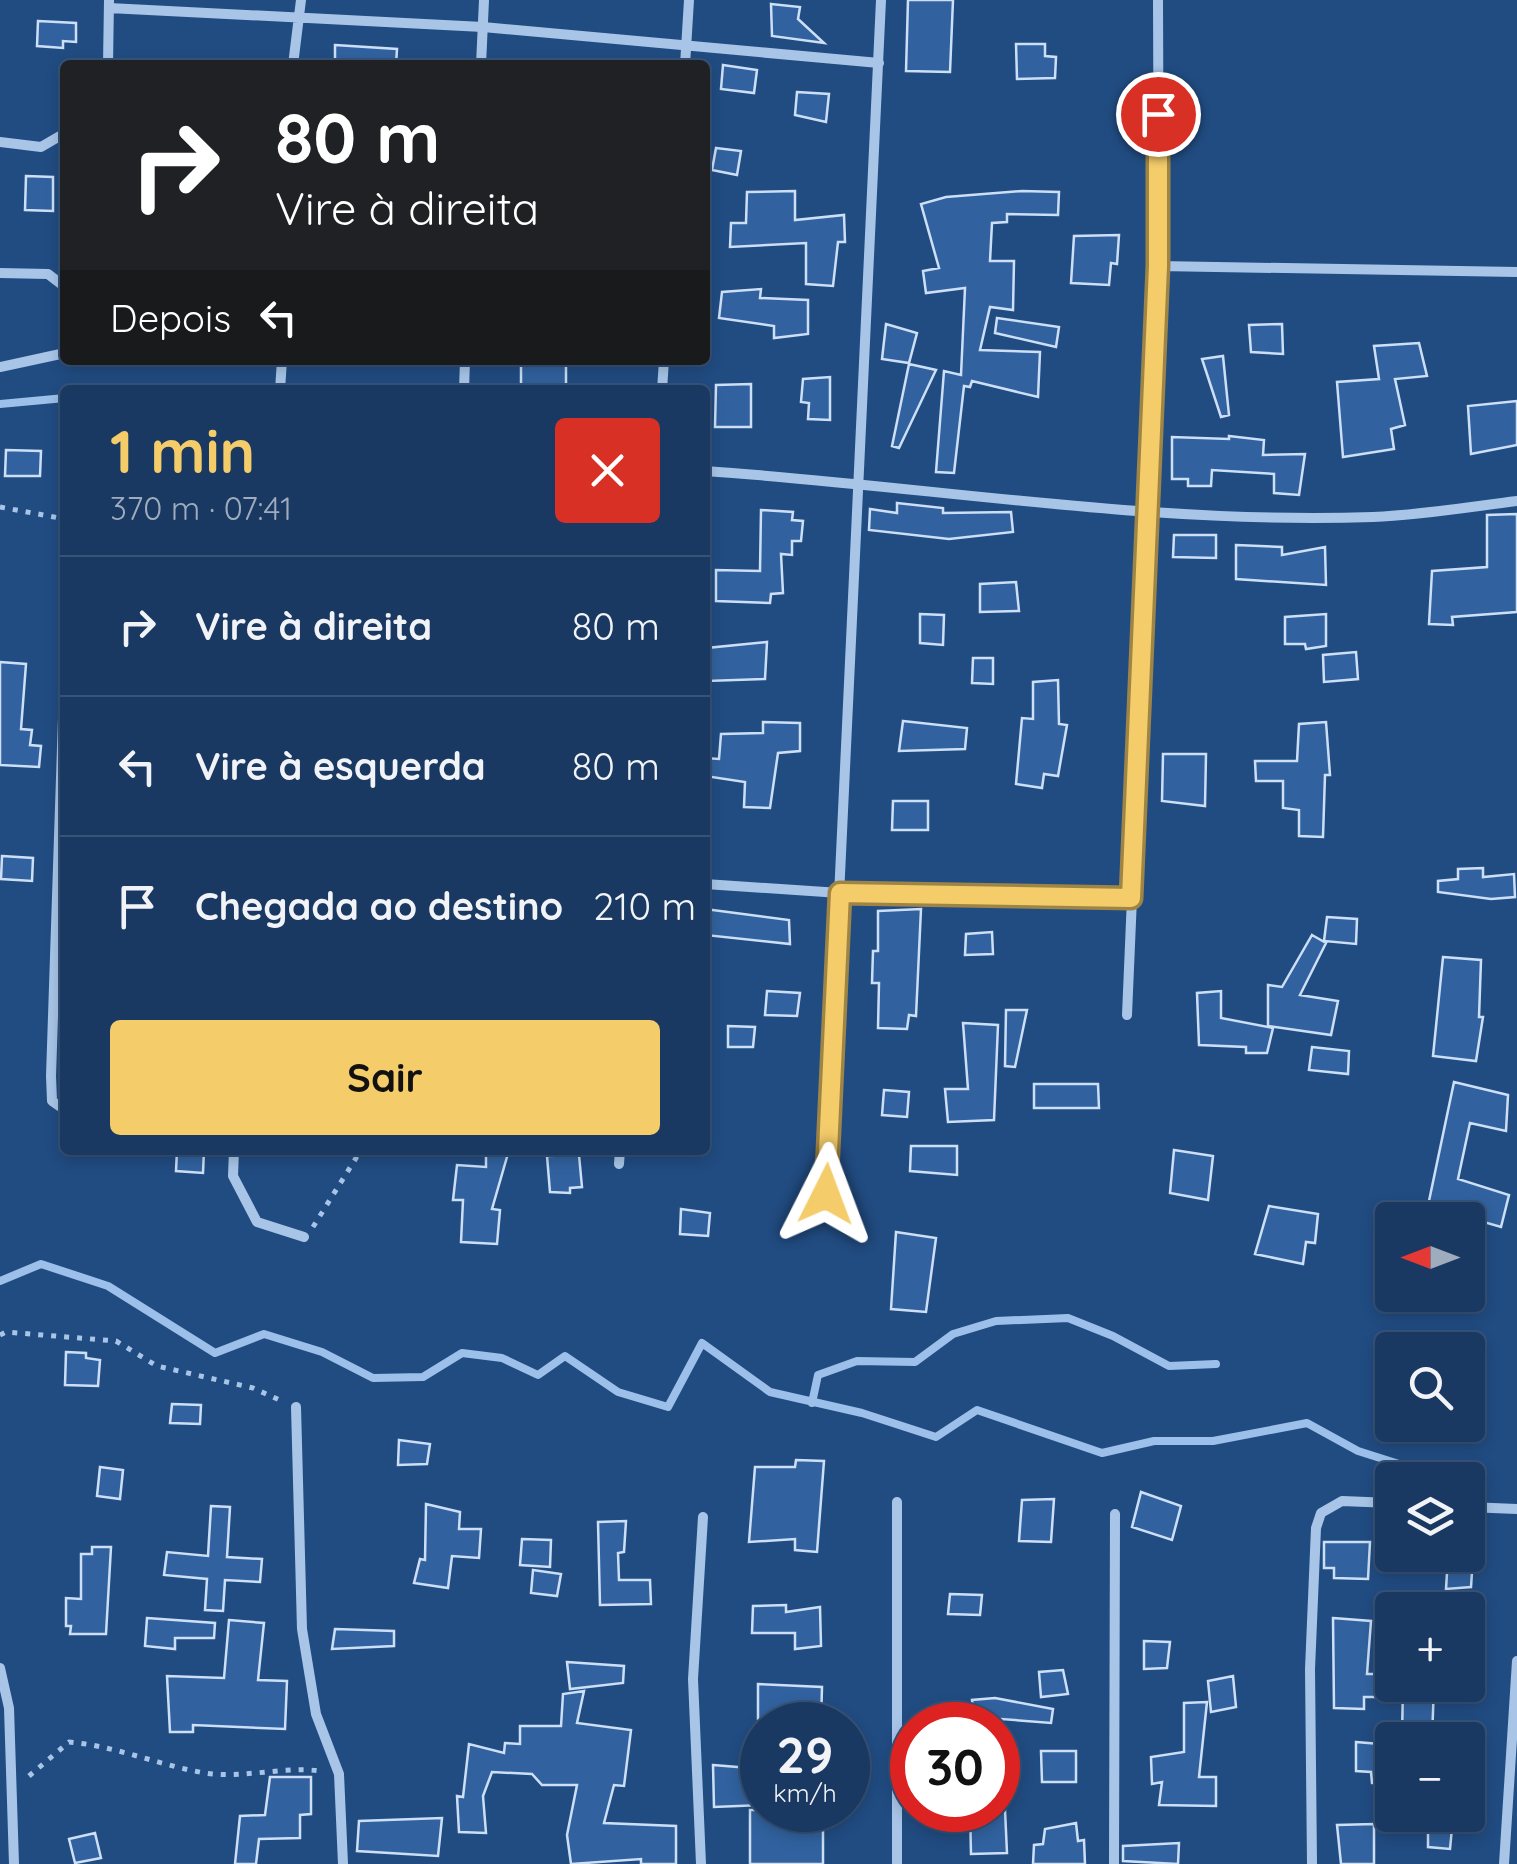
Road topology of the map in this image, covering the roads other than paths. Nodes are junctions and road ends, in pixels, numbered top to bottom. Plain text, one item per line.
1 (302, 0) edge
2 (484, 0) edge
3 (690, 0) edge
4 (881, 0) edge
5 (1158, 0) edge
6 (109, 4) edge
7 (302, 18) junction
8 (483, 27) junction
9 (687, 42) junction
10 (107, 60) edge
11 (294, 60) edge
12 (481, 60) edge
13 (685, 60) edge
14 (879, 62) junction
15 (60, 136) edge
16 (0, 142) edge
17 (1158, 266) junction
18 (1517, 272) edge
19 (0, 273) edge
20 (60, 282) edge
21 (60, 353) edge
22 (0, 367) edge
23 (710, 472) edge
24 (859, 482) junction
25 (1517, 502) edge
26 (1146, 511) junction
27 (60, 807) edge
28 (710, 884) edge
29 (840, 893) junction
30 (1131, 898) junction
31 (1126, 1015) dead end
32 (60, 1106) edge
33 (234, 1155) edge
34 (620, 1155) edge
35 (619, 1164) dead end
36 (826, 1194) dead end
37 (304, 1237) road end
38 (296, 1407) road end
39 (897, 1502) dead end
40 (1375, 1503) edge
41 (1485, 1508) edge
42 (1517, 1509) edge
43 (1114, 1514) dead end
44 (703, 1517) dead end
45 (1517, 1660) edge
46 (0, 1668) edge
47 (6, 1789) edge
48 (14, 1864) edge
49 (343, 1864) edge
50 (701, 1864) edge
51 (897, 1864) edge
52 (1114, 1864) edge
53 (1312, 1864) edge
54 (1504, 1864) edge

1 - 7 street
2 - 8 street
3 - 9 street
4 - 14 street
5 - 17 street
6 - 7 street
6 - 10 street
7 - 8 street
7 - 11 street
8 - 9 street
8 - 12 street
9 - 13 street
9 - 14 street
14 - 24 street
15 - 16 street
17 - 18 street
17 - 26 street
19 - 20 street
21 - 22 street
23 - 24 street
24 - 26 street
24 - 29 street
25 - 26 street
26 - 30 street
27 - 32 street
28 - 29 street
29 - 30 street
29 - 36 street
30 - 31 street
33 - 37 street
34 - 35 street
38 - 49 street
39 - 51 street
40 - 53 street
41 - 42 street
43 - 52 street
44 - 50 street
45 - 54 street
46 - 47 street
47 - 48 street

